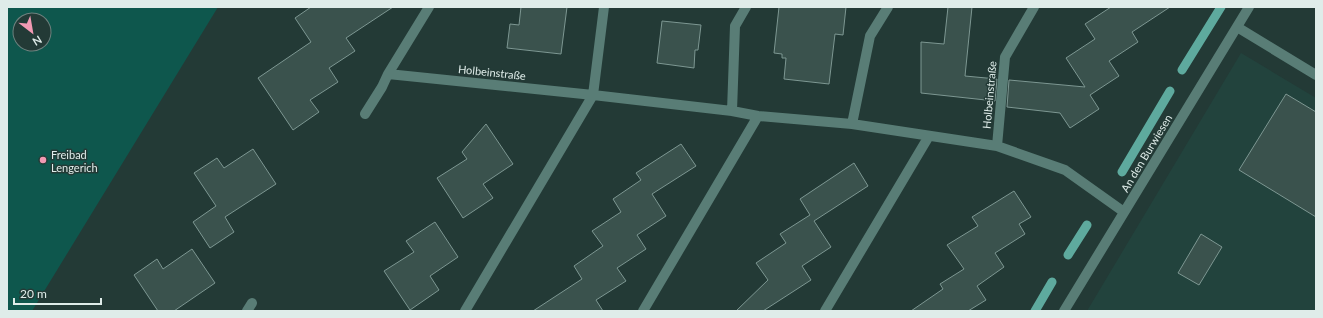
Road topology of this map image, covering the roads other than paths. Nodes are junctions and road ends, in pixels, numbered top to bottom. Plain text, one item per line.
1 (429, 7) edge
2 (604, 7) edge
3 (746, 7) edge
4 (888, 7) edge
5 (1034, 7) edge
6 (1249, 7) edge
7 (1237, 27) junction
8 (388, 74) junction
9 (1316, 75) edge
10 (593, 95) junction
11 (732, 111) junction
12 (365, 114) dead end
13 (758, 116) junction
14 (852, 124) junction
15 (929, 136) junction
16 (997, 146) junction
17 (1124, 212) junction
18 (465, 311) edge
19 (643, 311) edge
20 (825, 311) edge
21 (1064, 311) edge

1 - 8 street
2 - 10 street
3 - 11 street
4 - 14 street
5 - 16 street, Holbeinstraße
6 - 7 street, An den Burwiesen
7 - 9 street
7 - 17 street, An den Burwiesen
8 - 10 street, Holbeinstraße
8 - 12 street
10 - 11 street, Holbeinstraße
10 - 18 street
11 - 13 street, Holbeinstraße
13 - 14 street, Holbeinstraße
13 - 19 street
14 - 15 street, Holbeinstraße
15 - 16 street, Holbeinstraße
15 - 20 street
16 - 17 street, Holbeinstraße
17 - 21 street, An den Burwiesen

